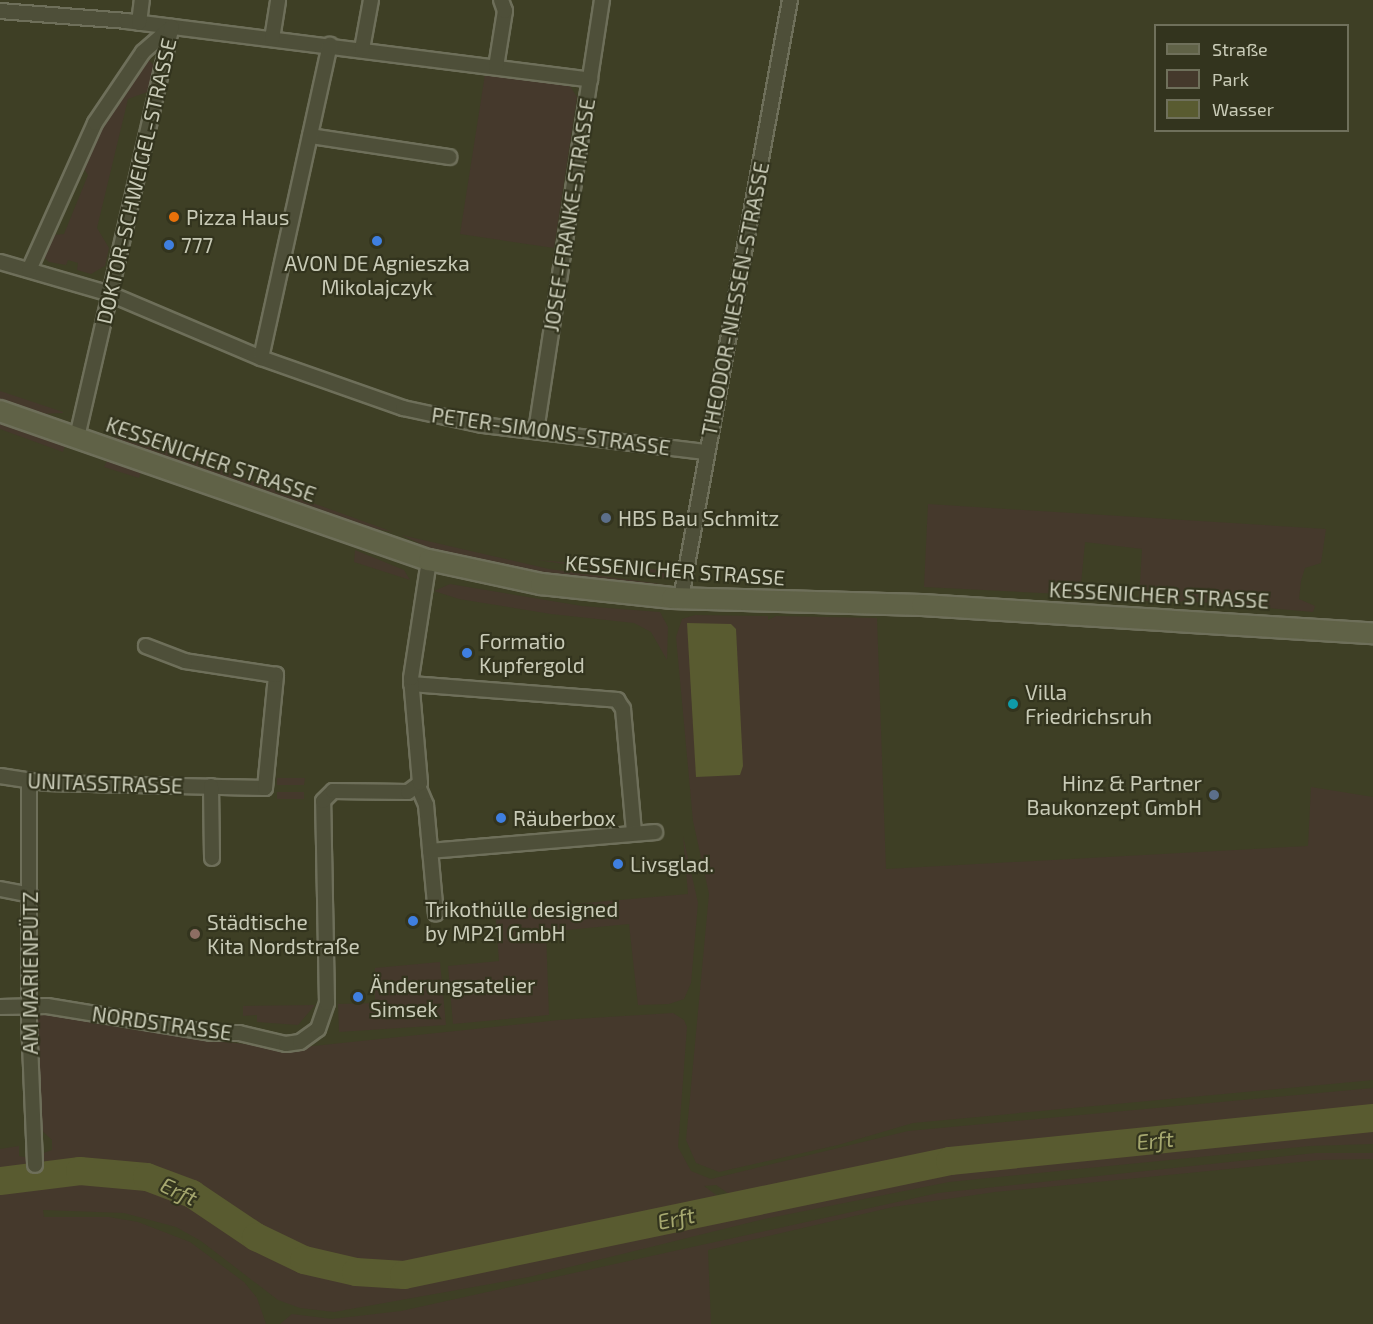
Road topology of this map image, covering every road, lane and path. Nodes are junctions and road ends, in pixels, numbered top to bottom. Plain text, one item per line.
1 (142, 0) edge
2 (278, 0) edge
3 (371, 0) edge
4 (501, 0) edge
5 (602, 0) edge
6 (790, 0) edge
7 (0, 11) edge
8 (139, 23) junction
9 (172, 27) junction
10 (272, 39) junction
11 (330, 45) junction
12 (362, 49) junction
13 (496, 67) junction
14 (590, 80) junction
15 (310, 136) junction
16 (448, 157) dead end
17 (0, 262) edge
18 (29, 270) junction
19 (110, 294) junction
20 (261, 358) junction
21 (0, 411) edge
22 (536, 431) junction
23 (76, 437) junction
24 (706, 452) junction
25 (429, 560) junction
26 (681, 598) junction
27 (1373, 633) edge
28 (146, 646) dead end
29 (411, 684) junction
30 (0, 776) edge
31 (29, 782) junction
32 (211, 786) junction
33 (418, 786) junction
34 (655, 832) dead end
35 (634, 833) junction
36 (430, 851) junction
37 (212, 858) dead end
38 (0, 890) edge
39 (30, 895) junction
40 (436, 914) dead end
41 (30, 1005) junction
42 (0, 1007) edge
43 (35, 1165) dead end

1 - 8 street
2 - 10 street
3 - 12 street
4 - 13 street
5 - 14 street, JOSEF-FRANKE-STRASSE
6 - 24 street, THEODOR-NIESSEN-STRASSE
7 - 8 street
8 - 9 street
9 - 10 street
9 - 18 street, DOKTOR-SCHWEIGEL-STRASSE
9 - 19 street, DOKTOR-SCHWEIGEL-STRASSE
10 - 11 street
11 - 12 street
11 - 15 street
12 - 13 street
13 - 14 street
14 - 22 street, JOSEF-FRANKE-STRASSE
15 - 16 street
15 - 20 street
17 - 18 street, PETER-SIMONS-STRASSE
18 - 19 street, PETER-SIMONS-STRASSE
19 - 20 street, PETER-SIMONS-STRASSE
19 - 23 street, DOKTOR-SCHWEIGEL-STRASSE
20 - 22 street, PETER-SIMONS-STRASSE
21 - 23 main road, KESSENICHER STRASSE
22 - 24 street, PETER-SIMONS-STRASSE
23 - 25 main road, KESSENICHER STRASSE
24 - 26 street, THEODOR-NIESSEN-STRASSE
25 - 26 main road, KESSENICHER STRASSE
25 - 29 street
26 - 27 main road, KESSENICHER STRASSE
28 - 32 street, UNITASSTRASSE
29 - 33 street
29 - 35 street
30 - 31 street, UNITASSTRASSE
31 - 32 street, UNITASSTRASSE
31 - 39 street, AM MARIENPÜTZ
32 - 37 street, UNITASSTRASSE
33 - 36 street
33 - 41 street, NORDSTRASSE
34 - 35 street
35 - 36 street
36 - 40 street
38 - 39 street
39 - 41 street, AM MARIENPÜTZ
41 - 42 street, NORDSTRASSE
41 - 43 street, AM MARIENPÜTZ

